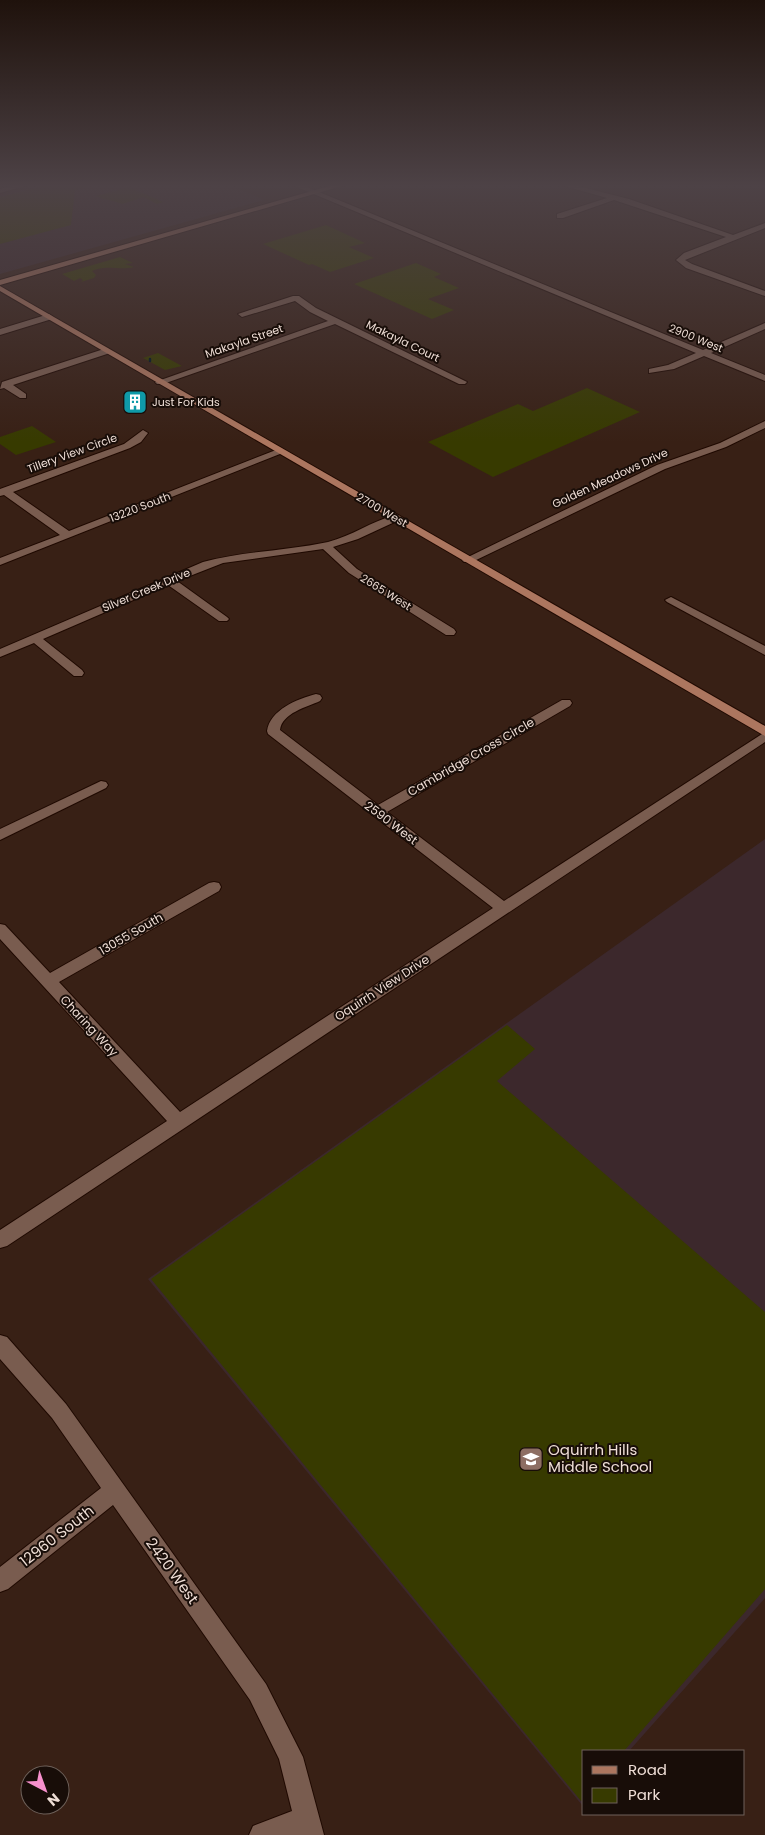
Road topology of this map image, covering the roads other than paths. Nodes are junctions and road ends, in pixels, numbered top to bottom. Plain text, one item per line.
1 (43, 271) edge
2 (502, 271) edge
3 (701, 271) edge
4 (0, 283) edge
5 (0, 288) edge
6 (765, 294) edge
7 (242, 314) dead end
8 (49, 317) junction
9 (335, 321) junction
10 (765, 326) edge
11 (0, 332) edge
12 (108, 351) junction
13 (703, 353) junction
14 (652, 371) dead end
15 (765, 378) edge
16 (160, 382) junction
17 (462, 382) dead end
18 (2, 385) edge
19 (23, 396) dead end
20 (765, 424) edge
21 (143, 433) dead end
22 (280, 452) junction
23 (3, 492) edge
24 (395, 518) junction
25 (67, 535) junction
26 (326, 546) junction
27 (468, 560) junction
28 (0, 562) edge
29 (168, 580) junction
30 (671, 600) dead end
31 (223, 619) dead end
32 (450, 632) dead end
33 (35, 638) junction
34 (765, 651) edge
35 (0, 653) edge
36 (78, 674) dead end
37 (316, 698) dead end
38 (566, 703) dead end
39 (765, 732) edge
40 (765, 736) edge
41 (101, 785) dead end
42 (376, 812) junction
43 (0, 835) edge
44 (214, 886) dead end
45 (503, 908) junction
46 (0, 929) edge
47 (48, 981) junction
48 (178, 1122) junction
49 (0, 1240) edge
50 (0, 1344) edge
51 (114, 1491) junction
52 (0, 1581) edge
53 (309, 1827) edge
54 (262, 1835) edge

1 - 4 main road
2 - 13 street, 2900 West
3 - 6 street
5 - 8 main road, 2700 West
7 - 9 street, Makayla Court
8 - 11 street
8 - 12 main road, 2700 West
9 - 16 street, Makayla Street
9 - 17 street, Makayla Court
10 - 13 street
12 - 16 main road, 2700 West
12 - 18 street
13 - 14 street
13 - 15 street, 2900 West
16 - 22 main road, 2700 West
18 - 19 street
20 - 27 street, Golden Meadows Drive
21 - 23 street, Tillery View Circle
22 - 24 main road, 2700 West
22 - 25 street, 13220 South
23 - 25 street
24 - 26 street, Silver Creek Drive
24 - 27 main road, 2700 West
25 - 28 street, 13220 South
26 - 29 street, Silver Creek Drive
26 - 32 street, 2665 West
27 - 39 main road, 2700 West
29 - 31 street
29 - 33 street, Silver Creek Drive
30 - 34 street
33 - 35 street, Silver Creek Drive
33 - 36 street
37 - 42 street, 2590 West
38 - 42 street, Cambridge Cross Circle
40 - 45 street, Oquirrh View Drive
41 - 43 street
42 - 45 street, 2590 West
44 - 47 street, 13055 South
45 - 48 street, Oquirrh View Drive
46 - 47 street, Charing Way
47 - 48 street, Charing Way
48 - 49 street, Oquirrh View Drive
50 - 51 street, 2420 West
51 - 52 street, 12960 South
51 - 53 street, 2420 West
53 - 54 street

